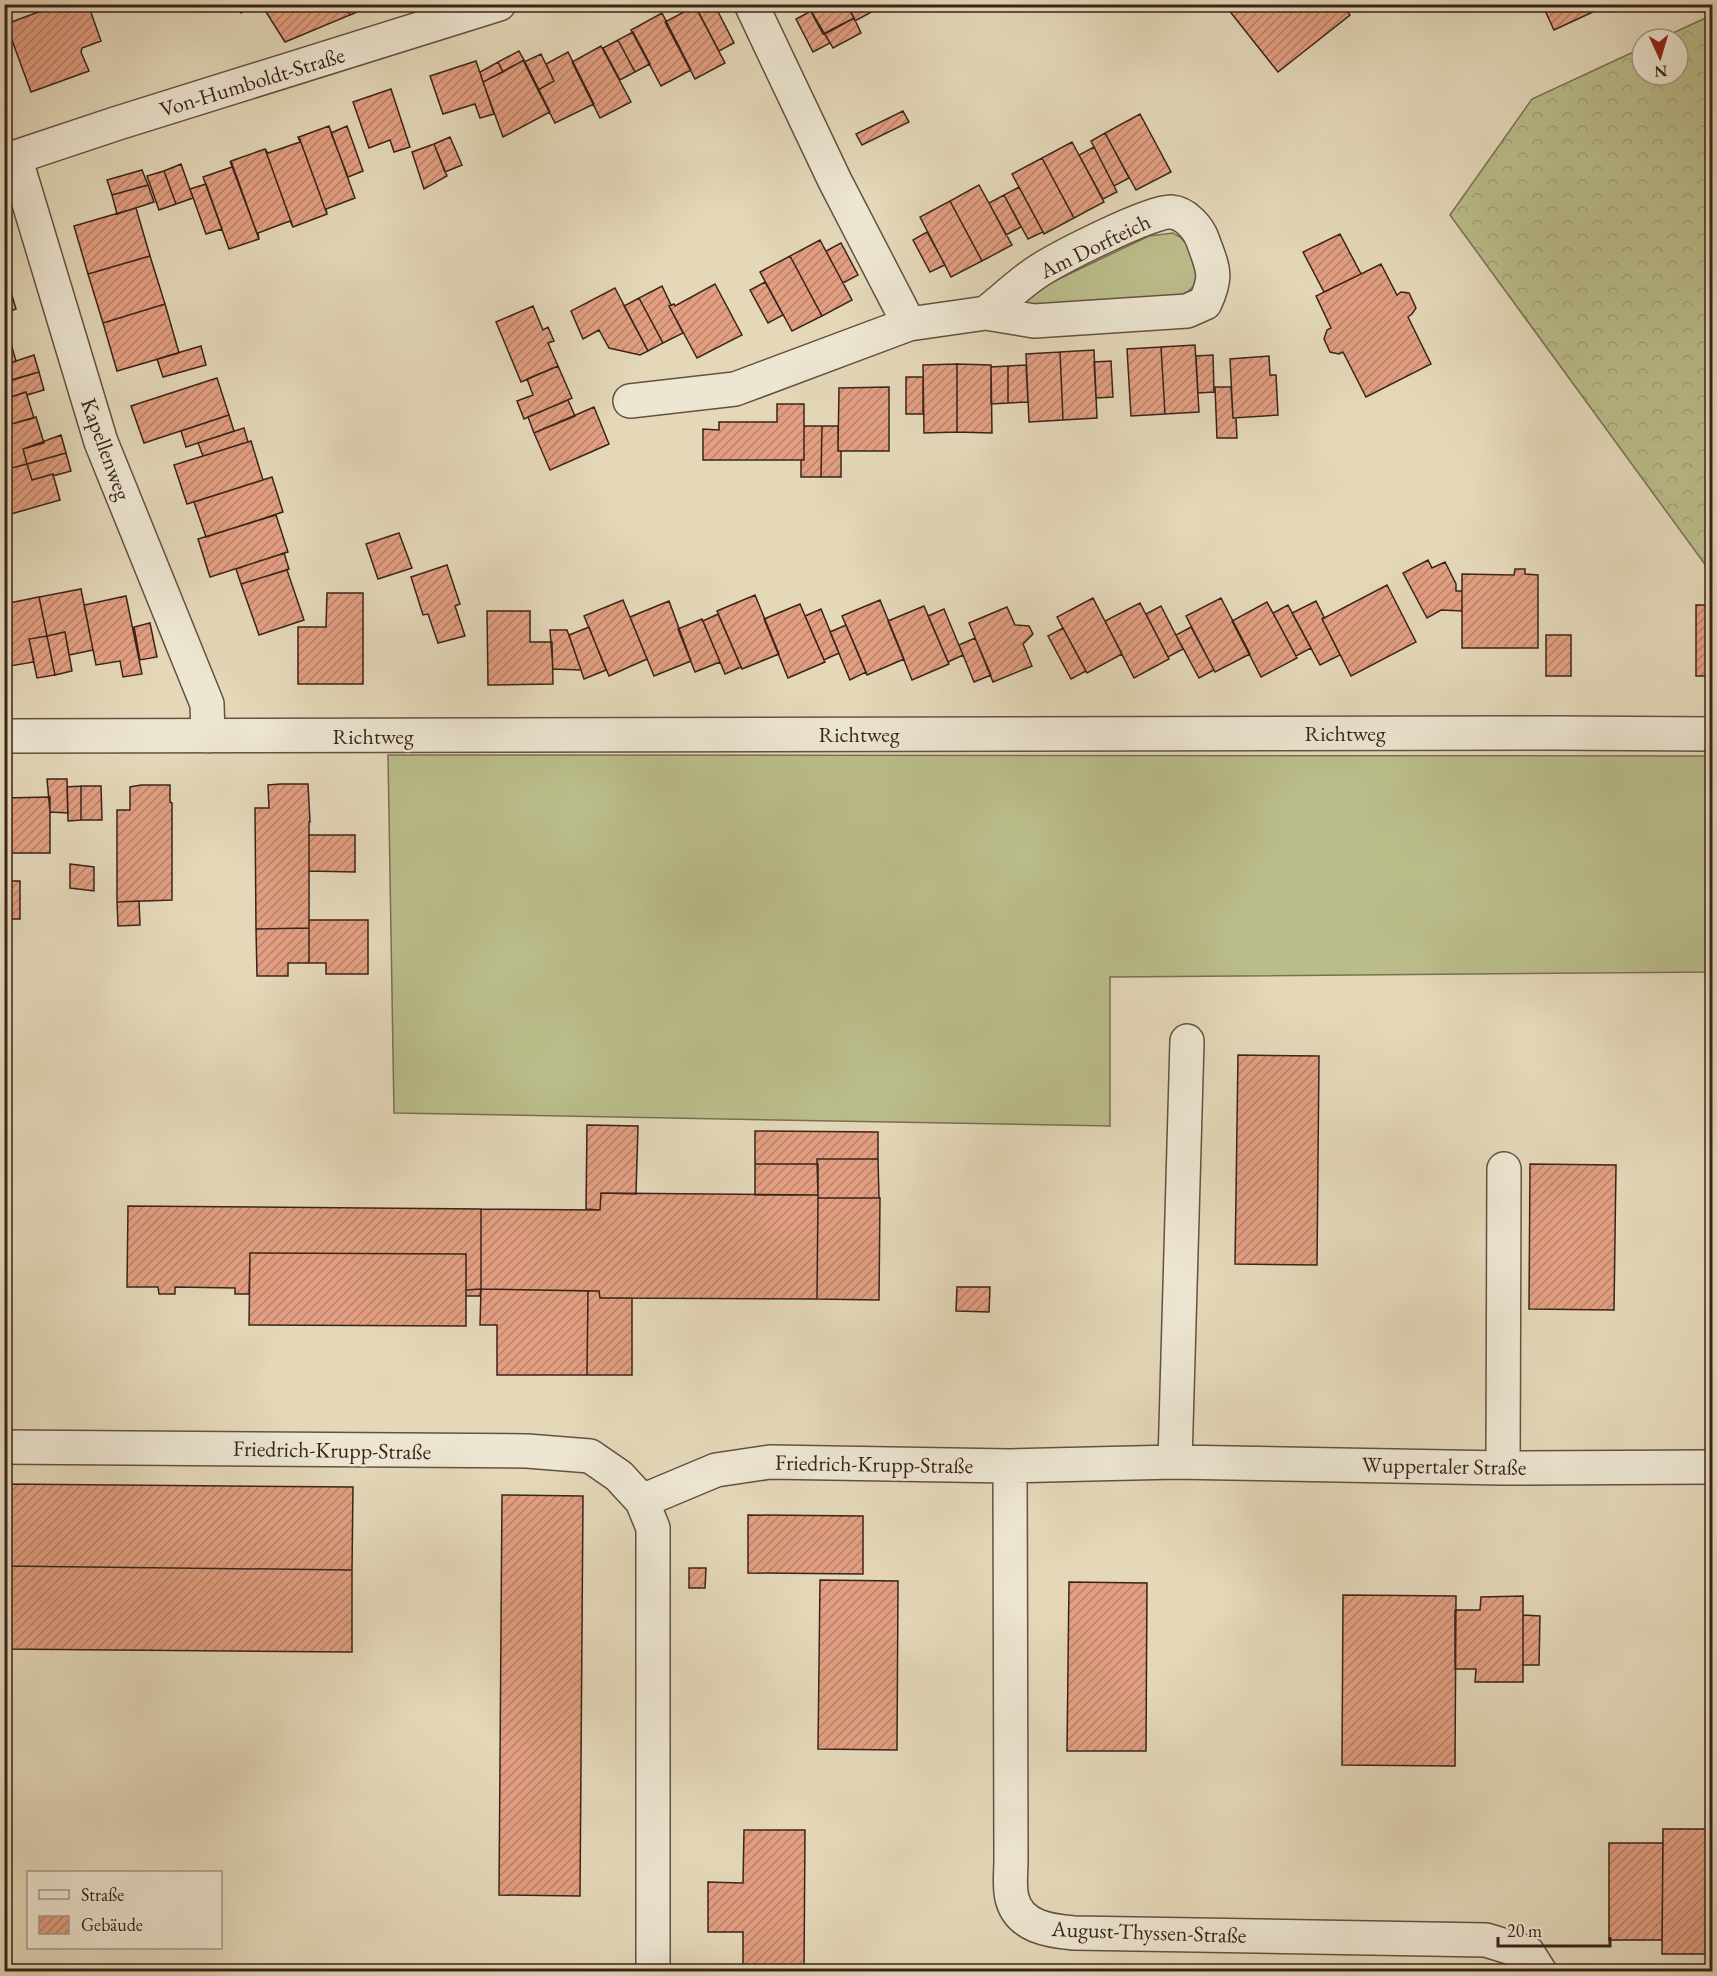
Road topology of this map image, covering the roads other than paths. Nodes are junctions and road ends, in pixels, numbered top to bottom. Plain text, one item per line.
1 (499, 4) edge
2 (750, 4) edge
3 (10, 159) edge
4 (986, 313) junction
5 (909, 324) junction
6 (630, 401) dead end
7 (1713, 734) edge
8 (4, 736) edge
9 (207, 736) junction
10 (1186, 1041) dead end
11 (1504, 1169) dead end
12 (4, 1447) edge
13 (1175, 1462) junction
14 (1112, 1465) joint
15 (1010, 1466) junction
16 (1713, 1467) edge
17 (1503, 1468) junction
18 (642, 1501) junction
19 (653, 1971) edge
20 (1540, 1971) edge

1 - 3 street, Von-Humboldt-Straße
2 - 5 street
3 - 9 street, Kapellenweg
4 - 4 street, Am Dorfteich
4 - 5 street, Am Dorfteich
5 - 6 street, Am Dorfteich
7 - 9 street, Richtweg
8 - 9 street, Richtweg
10 - 13 street
11 - 17 street
12 - 18 street, Friedrich-Krupp-Straße
13 - 14 street, Wuppertaler Straße
13 - 17 street, Wuppertaler Straße
14 - 15 street, Friedrich-Krupp-Straße
15 - 18 street, Friedrich-Krupp-Straße
15 - 20 street, August-Thyssen-Straße
16 - 17 street, Wuppertaler Straße
18 - 19 street, Friedrich-Krupp-Straße

